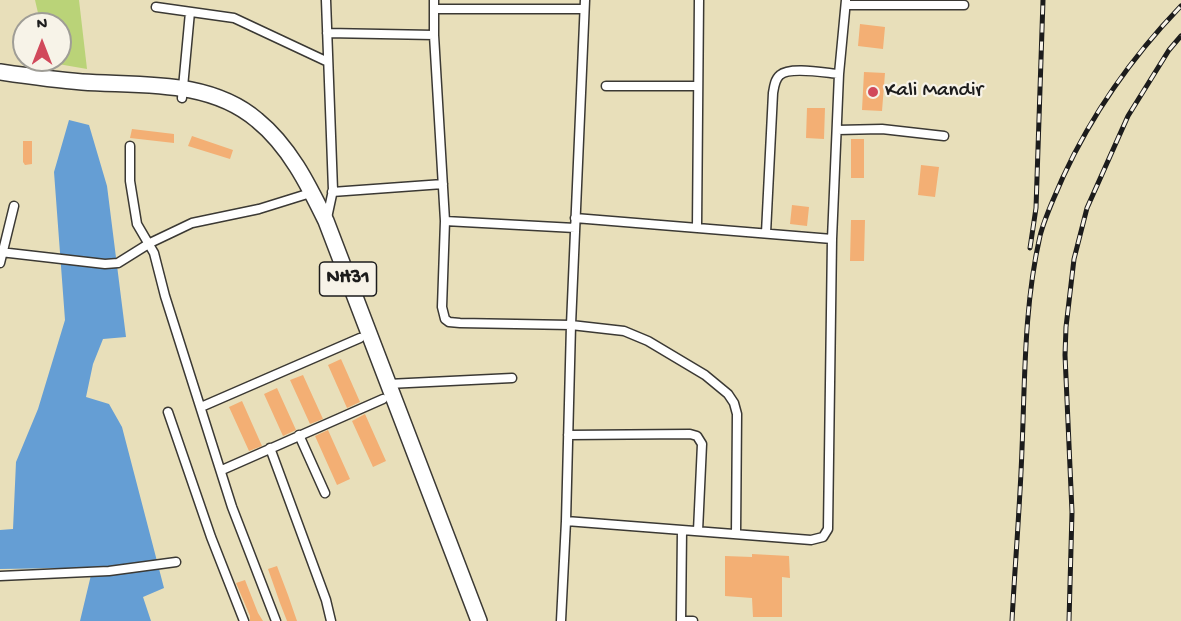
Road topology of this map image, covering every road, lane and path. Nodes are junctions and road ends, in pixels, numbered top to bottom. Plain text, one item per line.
1 (326, 0) edge
2 (699, 0) edge
3 (847, 2) edge
4 (434, 4) edge
5 (584, 4) edge
6 (964, 5) dead end
7 (156, 7) dead end
8 (190, 12) junction
9 (327, 33) junction
10 (434, 35) junction
11 (328, 62) junction
12 (0, 72) edge
13 (839, 74) junction
14 (0, 79) edge
15 (56, 83) junction
16 (606, 86) dead end
17 (699, 86) junction
18 (182, 93) junction
19 (837, 130) junction
20 (944, 136) dead end
21 (130, 146) dead end
22 (443, 184) junction
23 (332, 192) junction
24 (304, 195) junction
25 (14, 206) dead end
26 (326, 221) junction
27 (445, 221) junction
28 (575, 223) junction
29 (698, 227) junction
30 (766, 234) junction
31 (832, 239) junction
32 (150, 243) junction
33 (1, 252) edge
34 (0, 262) edge
35 (571, 325) junction
36 (360, 338) junction
37 (512, 378) dead end
38 (388, 384) junction
39 (383, 399) junction
40 (201, 407) junction
41 (168, 412) dead end
42 (299, 435) junction
43 (568, 435) junction
44 (270, 448) junction
45 (222, 470) junction
46 (325, 493) dead end
47 (566, 521) junction
48 (682, 530) junction
49 (698, 531) junction
50 (736, 534) junction
51 (176, 562) dead end
52 (0, 576) edge
53 (244, 621) edge
54 (276, 621) edge
55 (331, 621) edge
56 (468, 621) edge
57 (479, 621) edge
58 (561, 621) edge
59 (681, 621) edge
60 (693, 621) edge

1 - 9 street
2 - 17 street
3 - 6 street
3 - 13 street
4 - 5 street
4 - 10 street
5 - 28 street
7 - 8 street
8 - 11 street
8 - 18 street
9 - 10 street
9 - 11 street
10 - 22 street
11 - 23 street
12 - 15 highway, NH31
13 - 19 street
13 - 30 street
14 - 15 highway, NH31
15 - 18 highway, NH31
16 - 17 street
17 - 29 street
18 - 24 highway, NH31
18 - 26 highway, NH31
19 - 20 street
19 - 31 street
21 - 32 street
22 - 23 street
22 - 27 street
23 - 26 street
24 - 32 street
24 - 36 highway, NH31
25 - 33 street
26 - 38 highway, NH31
27 - 28 street
27 - 35 street
28 - 29 street
28 - 35 street
29 - 30 street
30 - 31 street
31 - 50 street
32 - 33 street
32 - 40 street
33 - 34 street
35 - 43 street
35 - 50 street
36 - 39 highway, NH31
36 - 40 street
37 - 38 street
38 - 57 highway, NH31
39 - 42 street
39 - 56 highway, NH31
40 - 45 street
41 - 53 street
42 - 44 street
42 - 46 street
43 - 47 street
43 - 49 street
44 - 45 street
44 - 55 street
45 - 54 street
47 - 48 street
47 - 58 street
48 - 49 street
48 - 59 street
49 - 50 street
51 - 52 street
59 - 60 street

